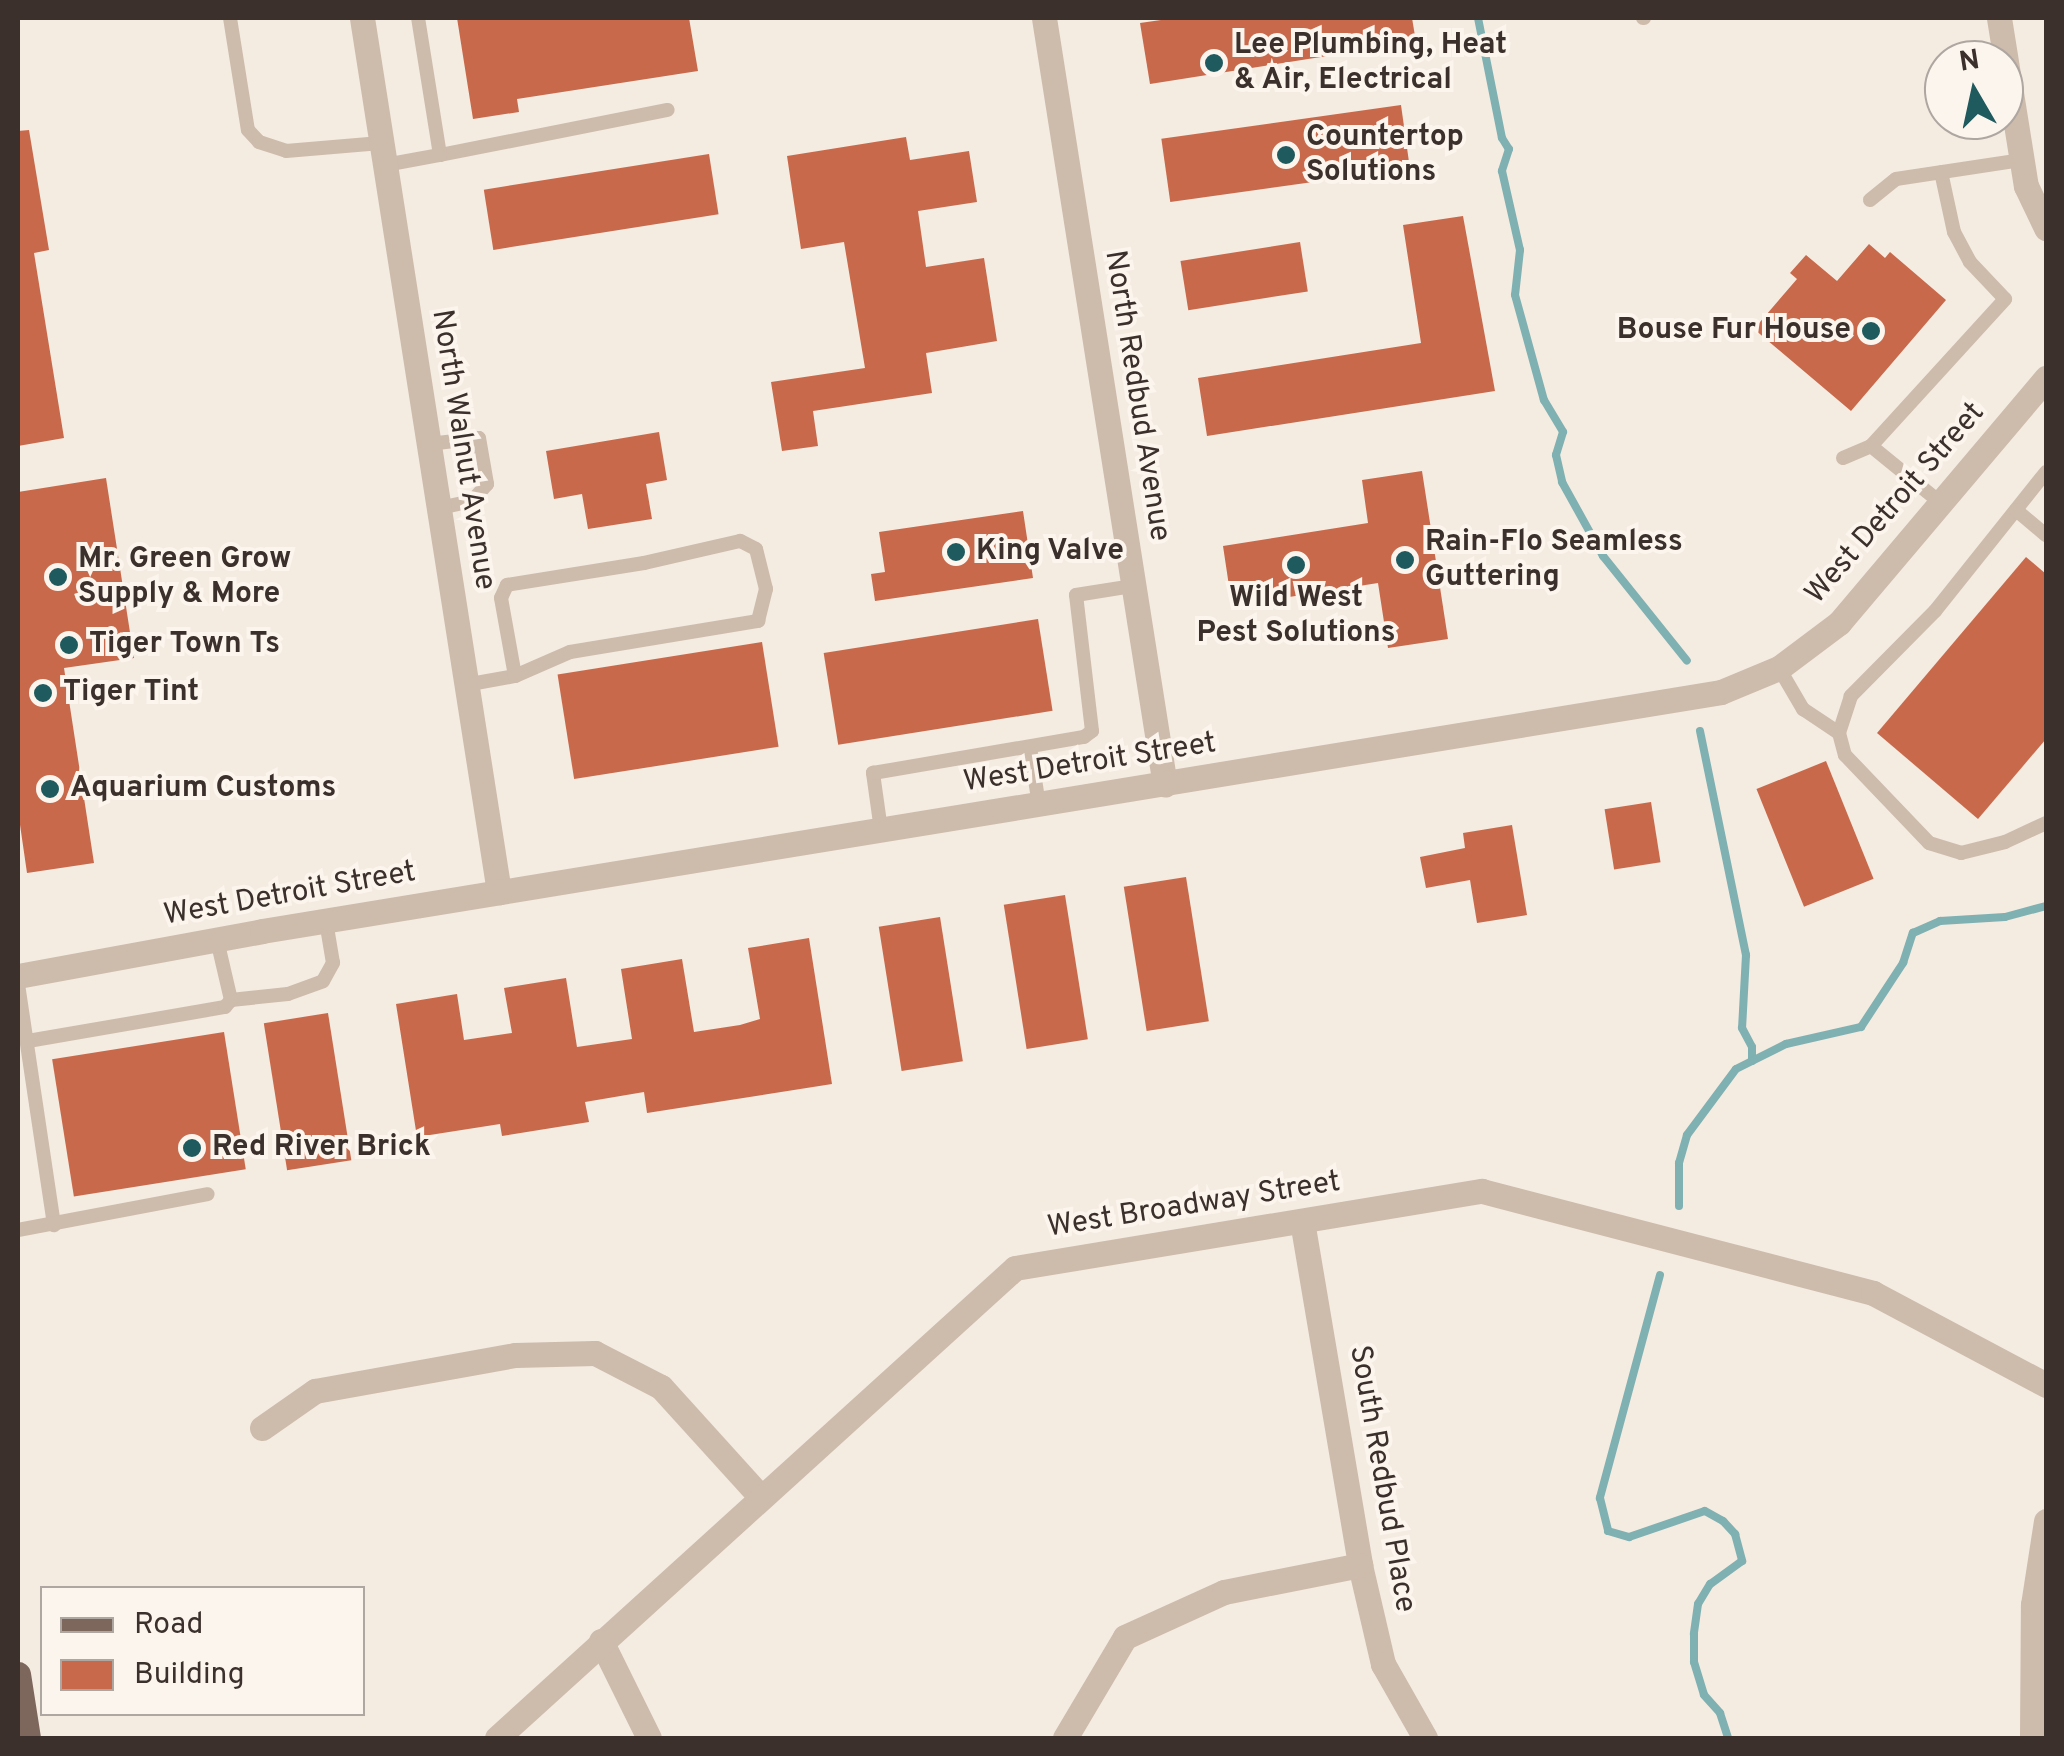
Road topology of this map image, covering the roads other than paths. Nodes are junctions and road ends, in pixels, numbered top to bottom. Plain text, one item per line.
1 (230, 18) edge
2 (362, 18) edge
3 (418, 18) edge
4 (1044, 18) edge
5 (1999, 18) edge
6 (668, 110) dead end
7 (383, 154) junction
8 (440, 155) junction
9 (2022, 160) junction
10 (1941, 172) junction
11 (1870, 200) dead end
12 (2046, 228) edge
13 (2046, 378) edge
14 (429, 444) junction
15 (1872, 446) junction
16 (1843, 458) dead end
17 (2046, 472) edge
18 (1942, 504) junction
19 (439, 508) junction
20 (2016, 510) junction
21 (2046, 535) edge
22 (1133, 586) junction
23 (1779, 668) junction
24 (515, 676) junction
25 (466, 685) junction
26 (1839, 734) junction
27 (1030, 747) junction
28 (1165, 785) junction
29 (1039, 804) junction
30 (2046, 823) edge
31 (881, 830) junction
32 (498, 892) junction
33 (326, 920) junction
34 (216, 940) junction
35 (18, 976) edge
36 (18, 984) edge
37 (231, 1000) junction
38 (28, 1041) junction
39 (208, 1194) dead end
40 (1302, 1220) junction
41 (54, 1225) junction
42 (18, 1230) edge
43 (2046, 1386) edge
44 (262, 1428) dead end
45 (760, 1496) junction
46 (2046, 1521) edge
47 (1360, 1564) junction
48 (601, 1641) junction
49 (18, 1674) edge
50 (28, 1738) edge
51 (497, 1738) edge
52 (649, 1738) edge
53 (1065, 1738) edge
54 (1425, 1738) edge
55 (2032, 1738) edge

1 - 7 lane
2 - 7 street, North Walnut Avenue
3 - 8 lane
4 - 22 street, North Redbud Avenue
5 - 9 street
6 - 8 lane
7 - 8 lane
7 - 14 street, North Walnut Avenue
9 - 10 lane
9 - 12 street
10 - 11 lane
10 - 15 lane
13 - 18 street, West Detroit Street
14 - 19 street, North Walnut Avenue
14 - 19 lane
15 - 16 lane
15 - 18 lane
17 - 20 lane
18 - 23 street, West Detroit Street
19 - 25 street, North Walnut Avenue
20 - 21 lane
20 - 26 lane
22 - 27 lane
22 - 28 street, North Redbud Avenue
23 - 26 lane
23 - 28 street, West Detroit Street
24 - 24 lane
24 - 25 lane
25 - 32 street, North Walnut Avenue
26 - 30 lane
27 - 29 lane
27 - 31 lane
28 - 29 street, West Detroit Street
29 - 31 street, West Detroit Street
31 - 32 street, West Detroit Street
32 - 33 street, West Detroit Street
33 - 34 street, West Detroit Street
33 - 37 lane
34 - 35 street, West Detroit Street
34 - 37 lane
36 - 38 lane
37 - 38 lane
38 - 41 lane
39 - 41 lane
40 - 43 street, West Broadway Street
40 - 45 street, West Broadway Street
40 - 47 street, South Redbud Place
41 - 42 lane
44 - 45 street
45 - 48 street, West Broadway Street
46 - 55 street
47 - 53 street
47 - 54 street, South Redbud Place
48 - 51 street, West Broadway Street
48 - 52 street
49 - 50 main road

